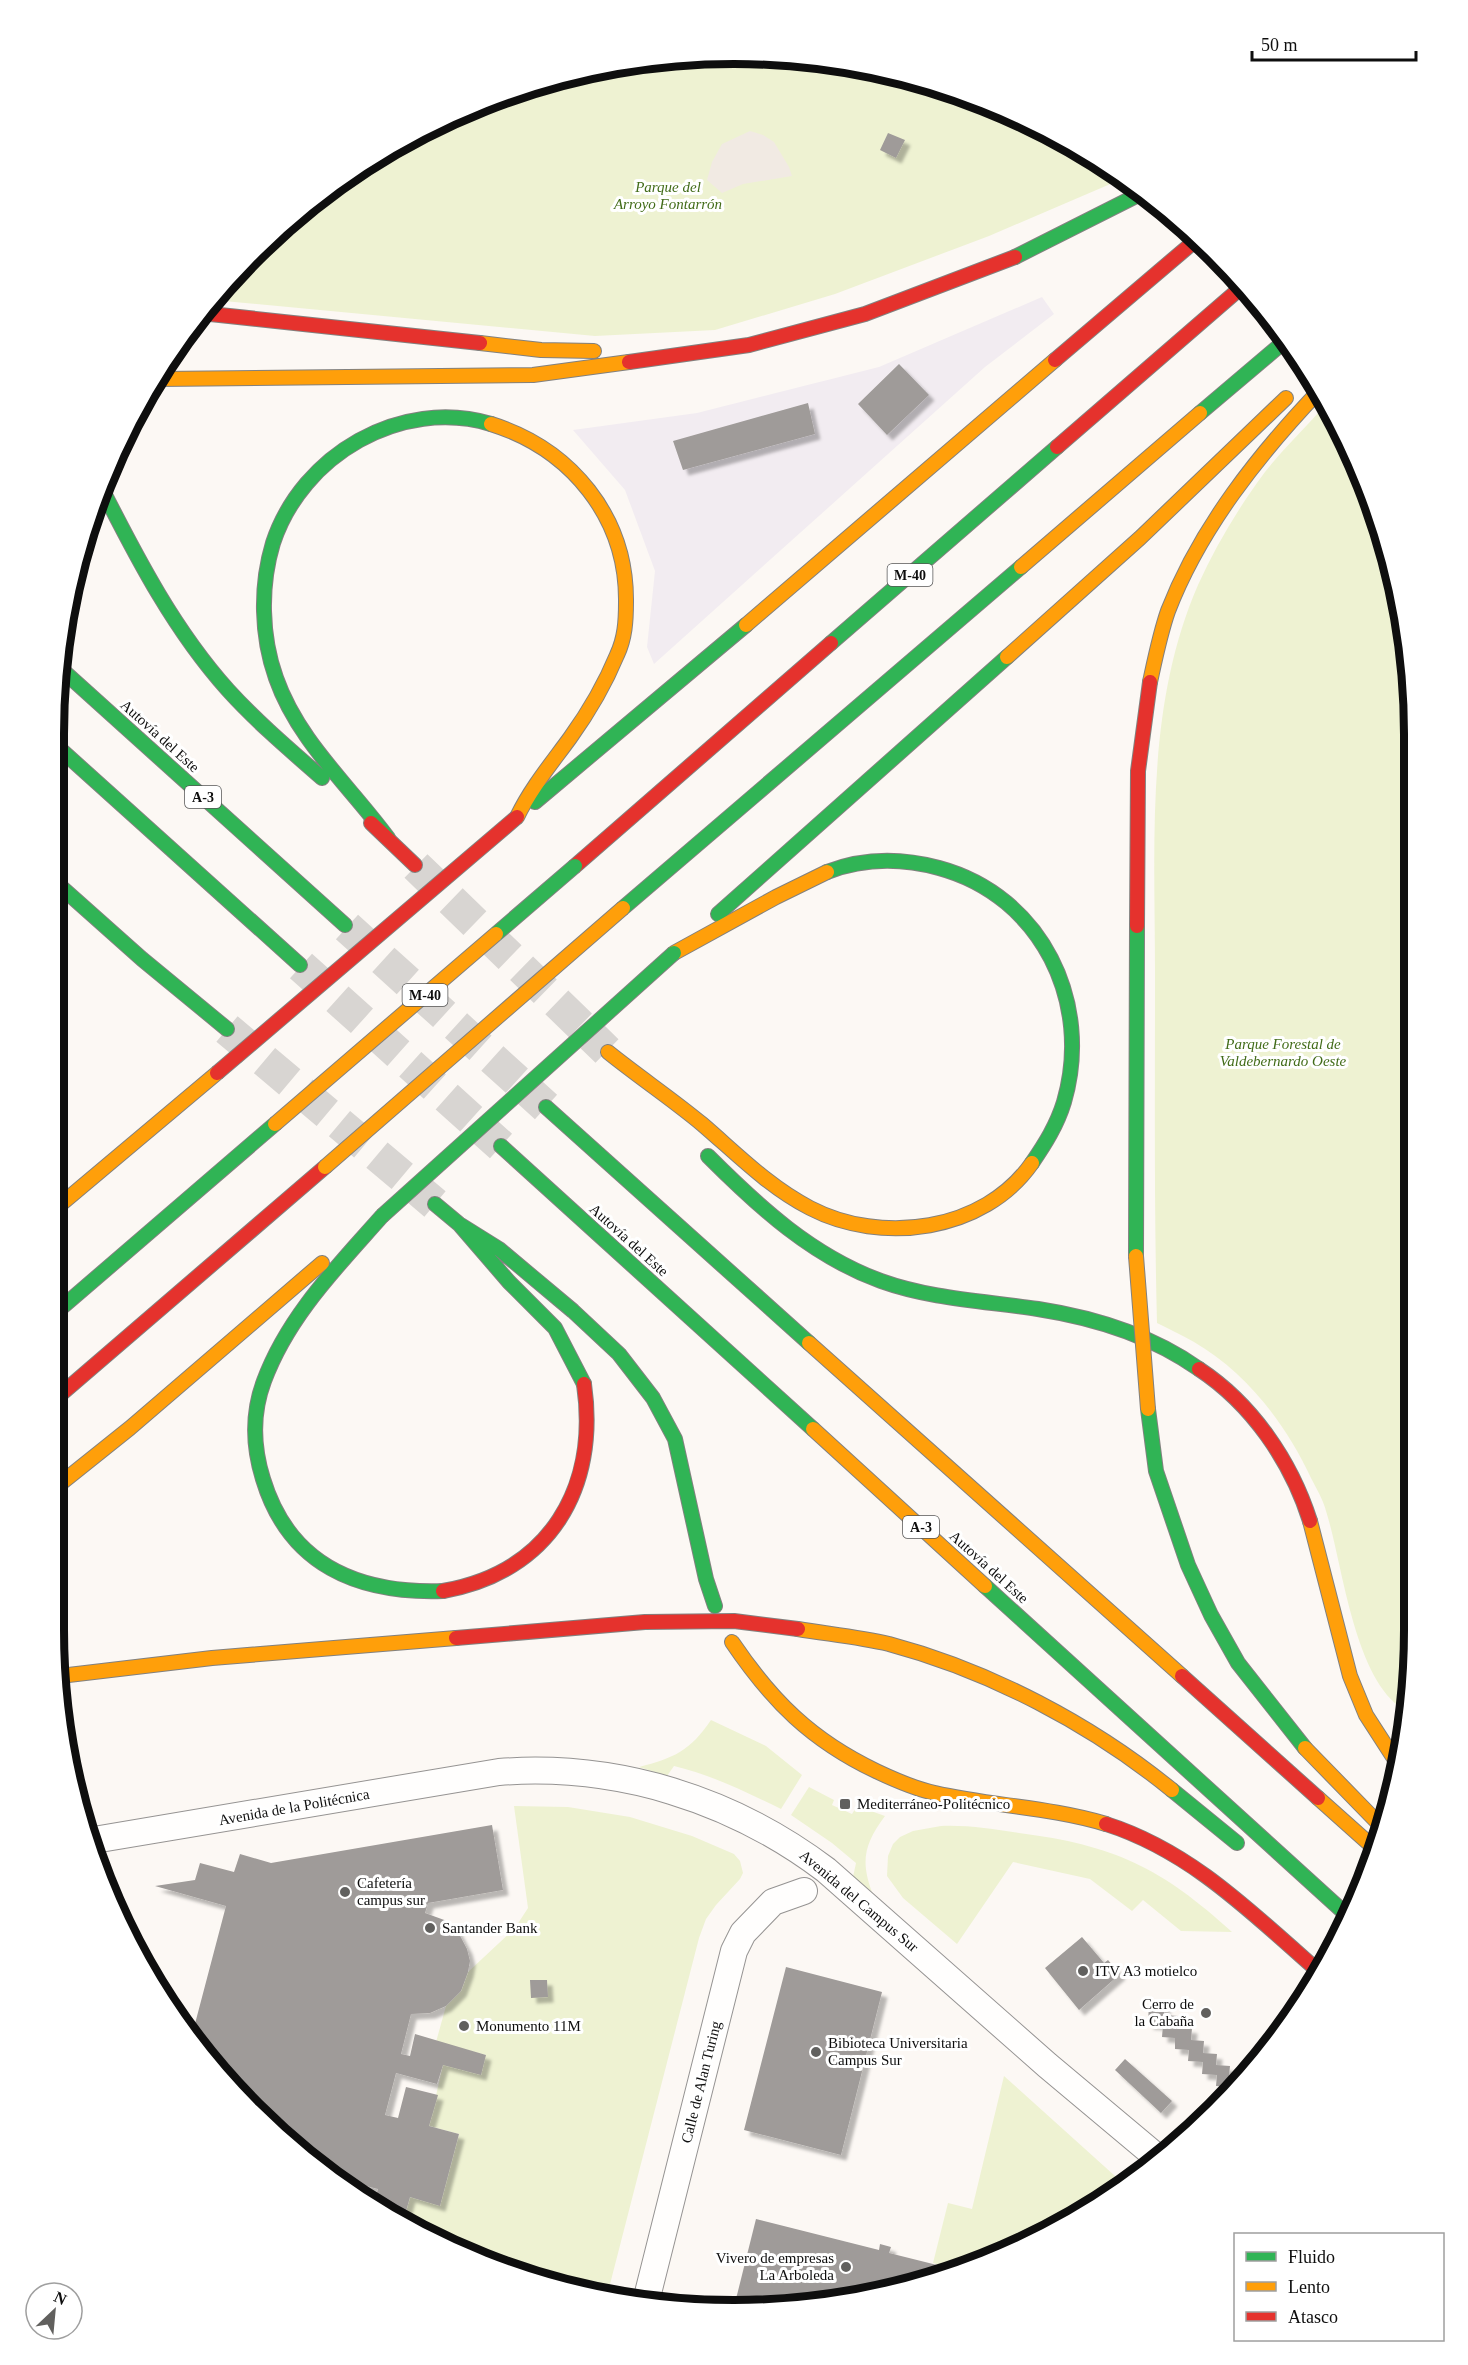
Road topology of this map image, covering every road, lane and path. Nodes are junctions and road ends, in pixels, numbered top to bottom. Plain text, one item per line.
1 (1134, 197) edge
2 (1190, 245) edge
3 (1236, 292) edge
4 (213, 314) edge
5 (749, 345) junction
6 (1279, 346) edge
7 (166, 380) edge
8 (1293, 391) dead end
9 (1313, 397) edge
10 (107, 499) edge
11 (67, 675) edge
12 (64, 753) edge
13 (517, 817) junction
14 (388, 838) junction
15 (415, 865) tunnel mouth
16 (64, 890) edge
17 (64, 903) edge
18 (345, 925) tunnel mouth
19 (674, 953) junction
20 (142, 959) junction
21 (300, 965) tunnel mouth
22 (226, 1029) tunnel mouth
23 (217, 1073) junction
24 (546, 1107) tunnel mouth
25 (670, 1117) dead end
26 (501, 1146) tunnel mouth
27 (700, 1149) dead end
28 (100, 1153) dead end
29 (64, 1202) edge
30 (435, 1204) tunnel mouth
31 (382, 1216) junction
32 (459, 1224) junction
33 (64, 1306) edge
34 (64, 1392) edge
35 (64, 1481) edge
36 (716, 1606) dead end
37 (732, 1642) dead end
38 (66, 1675) edge
39 (1392, 1756) edge
40 (499, 1772) joint
41 (1376, 1821) edge
42 (98, 1839) edge
43 (1369, 1843) edge
44 (1249, 1853) dead end
45 (1278, 1872) dead end
46 (804, 1891) dead end
47 (1342, 1910) edge
48 (1342, 1911) edge
49 (1313, 1967) edge
50 (1152, 2153) edge
51 (648, 2295) edge

1 - 5 highway
2 - 13 highway
3 - 33 highway, M-40, bridge
4 - 5 highway
5 - 7 highway
6 - 34 highway, bridge
8 - 19 highway
9 - 41 highway, bridge
10 - 14 highway
11 - 18 highway, Autovía del Este / A-3
12 - 21 highway
13 - 14 highway
13 - 23 highway, bridge
14 - 15 highway
16 - 20 highway
17 - 20 highway
19 - 25 highway
19 - 31 highway, bridge
20 - 22 highway
23 - 28 highway
23 - 29 highway
24 - 43 highway
26 - 47 highway, Autovía del Este / A-3
27 - 39 highway
30 - 32 highway
31 - 32 highway
31 - 35 highway
32 - 36 highway
37 - 49 highway
38 - 44 highway, bridge
40 - 42 street, Avenida de la Politécnica
40 - 50 street, Avenida del Campus Sur
45 - 48 highway
46 - 51 street, Calle de Alan Turing

